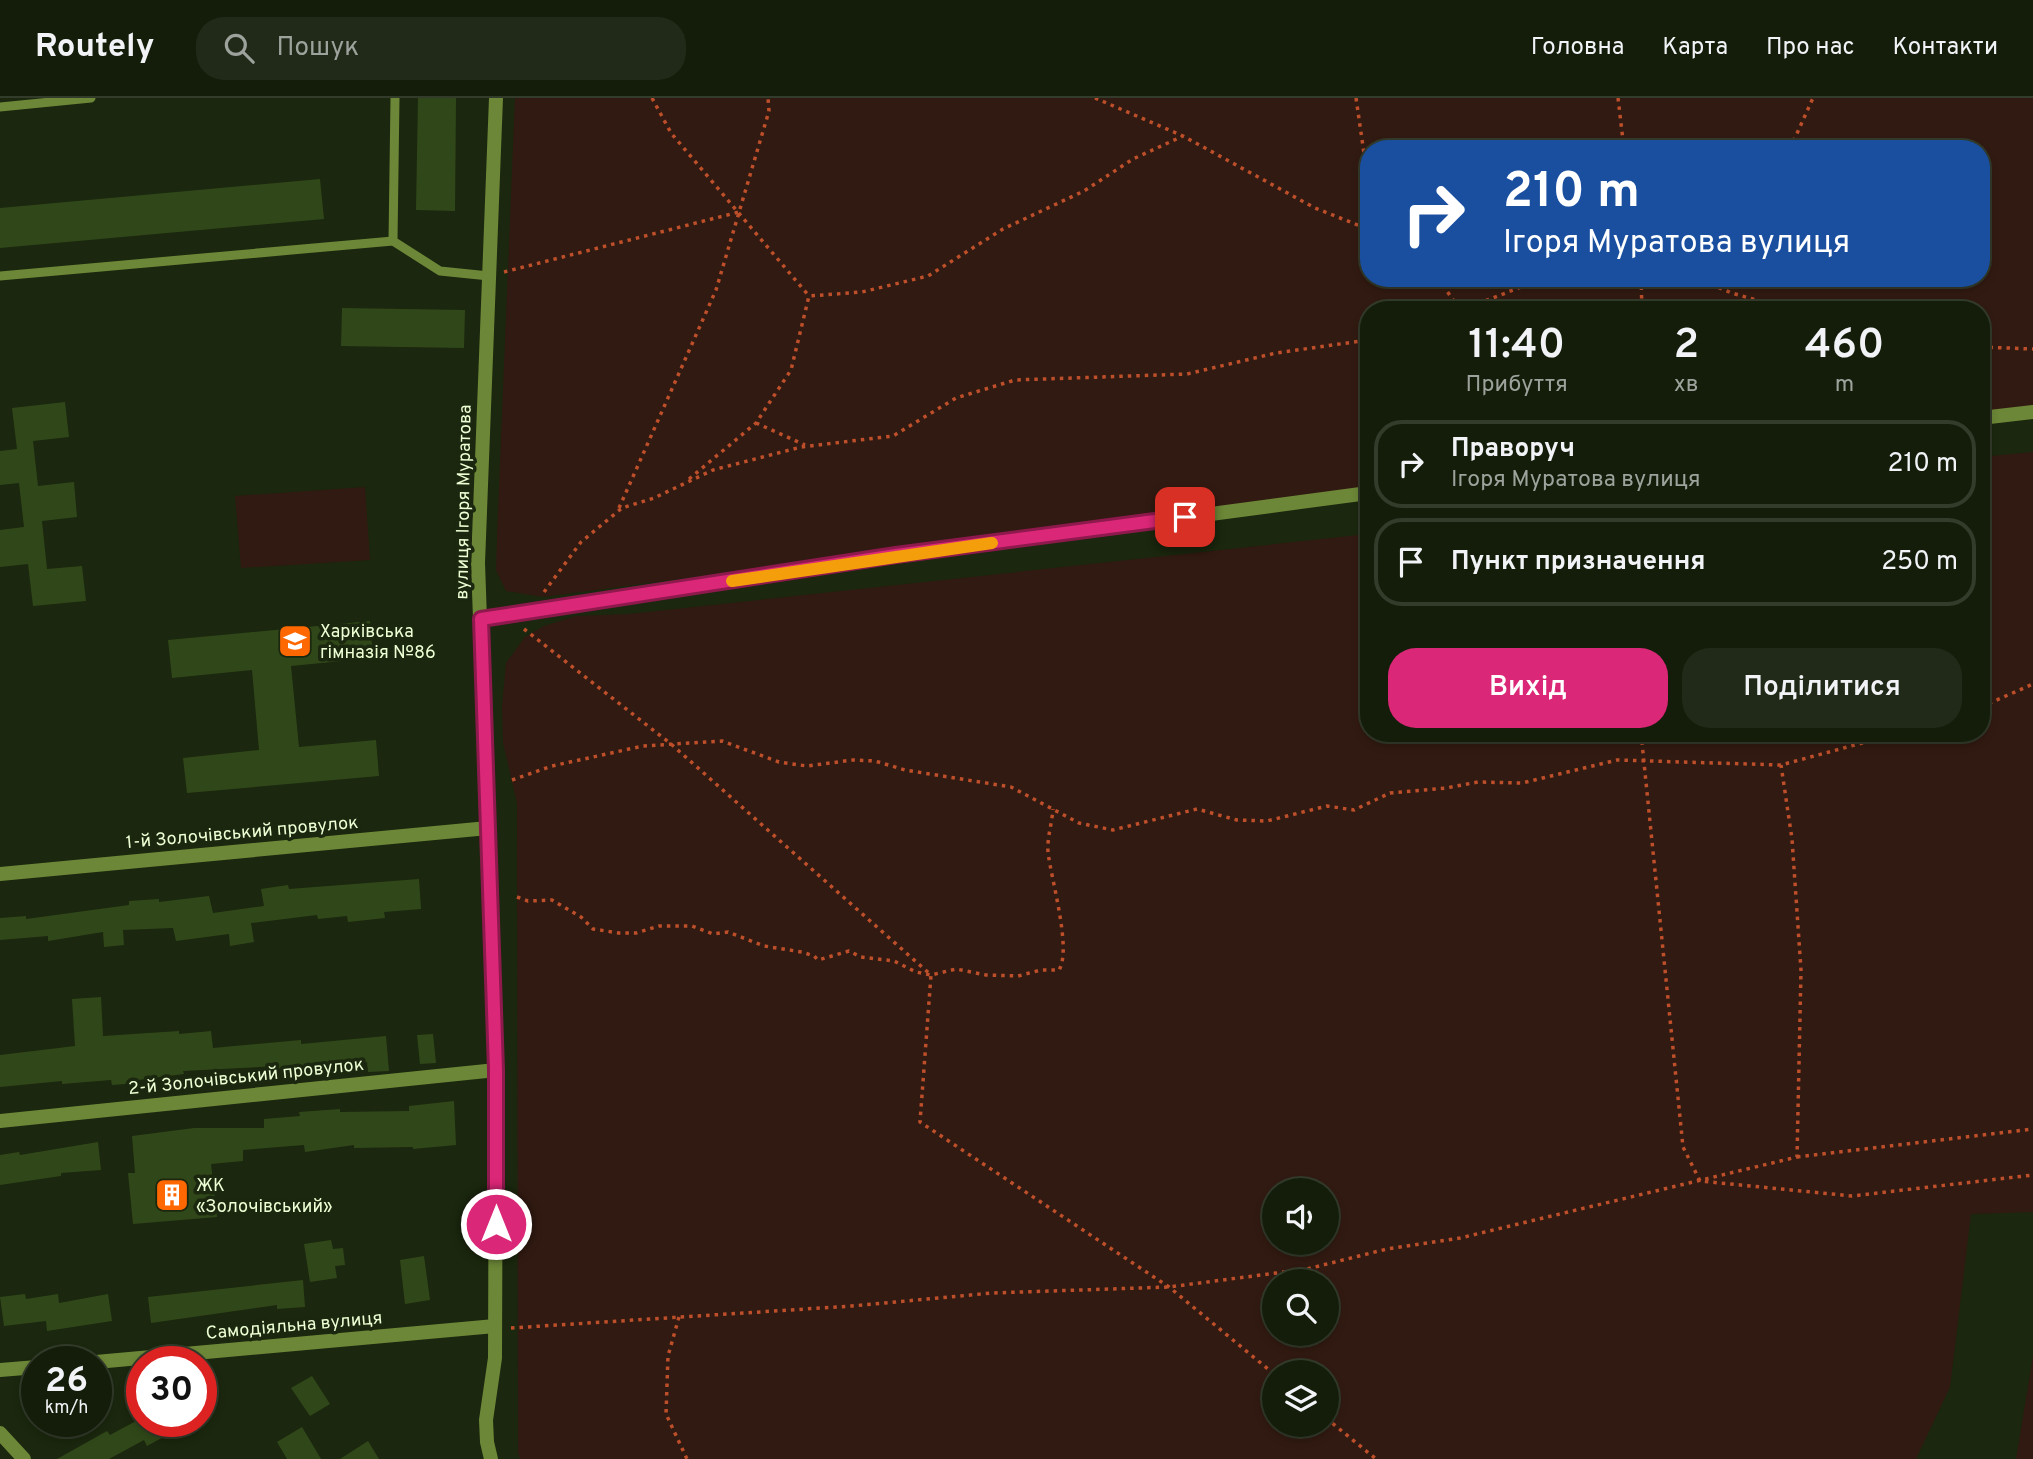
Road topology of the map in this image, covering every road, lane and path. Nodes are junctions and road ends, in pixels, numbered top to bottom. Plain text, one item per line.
1 (91, 98) edge
2 (395, 98) edge
3 (496, 98) edge
4 (652, 98) edge
5 (768, 98) edge
6 (1095, 98) edge
7 (1356, 98) edge
8 (1618, 98) edge
9 (1813, 98) edge
10 (0, 107) edge
11 (1183, 136) junction
12 (1362, 140) edge
13 (1623, 140) edge
14 (1794, 140) edge
15 (739, 212) junction
16 (1360, 226) edge
17 (393, 241) junction
18 (0, 276) edge
19 (489, 276) junction
20 (1521, 287) edge
21 (1717, 287) edge
22 (809, 296) junction
23 (1484, 301) edge
24 (1759, 301) edge
25 (1360, 342) edge
26 (1990, 347) edge
27 (2033, 349) edge
28 (2033, 412) edge
29 (1990, 417) edge
30 (756, 423) junction
31 (807, 446) junction
32 (683, 484) junction
33 (1360, 494) edge
34 (617, 512) junction
35 (529, 612) junction
36 (506, 615) junction
37 (481, 619) junction
38 (2033, 684) edge
39 (1990, 703) edge
40 (1643, 742) edge
41 (1866, 742) edge
42 (671, 744) junction
43 (1644, 761) junction
44 (1781, 765) junction
45 (512, 780) dead end
46 (1053, 809) junction
47 (488, 828) junction
48 (0, 874) edge
49 (517, 897) dead end
50 (931, 975) junction
51 (496, 1070) junction
52 (0, 1121) edge
53 (2033, 1129) edge
54 (1797, 1157) junction
55 (2033, 1175) edge
56 (1700, 1181) junction
57 (1169, 1287) junction
58 (679, 1316) junction
59 (495, 1326) junction
60 (112, 1361) edge
61 (1262, 1364) edge
62 (21, 1368) edge
63 (0, 1370) edge
64 (1339, 1429) edge
65 (0, 1433) edge
66 (24, 1459) edge
67 (491, 1459) edge
68 (687, 1459) edge
69 (1376, 1459) edge

1 - 10 lane
2 - 17 lane
3 - 19 street, вулиця Ігоря Муратова
4 - 15 path
5 - 15 path
6 - 11 path
7 - 12 path
8 - 13 path
9 - 14 path
11 - 16 path
11 - 22 path
15 - 19 path
15 - 22 path
15 - 34 path
17 - 18 lane
17 - 19 lane
19 - 37 street, вулиця Ігоря Муратова
20 - 23 path
21 - 24 path
22 - 30 path
25 - 31 path
26 - 27 path
28 - 29 street
30 - 31 path
30 - 32 path
31 - 32 path
32 - 34 path
33 - 35 street
34 - 35 path
35 - 36 street
36 - 37 street
36 - 42 path
37 - 47 street, вулиця Ігоря Муратова
38 - 39 path
40 - 43 path
41 - 44 path
42 - 45 path
42 - 46 path
42 - 50 path
43 - 44 path
43 - 46 path
43 - 56 path
44 - 54 path
46 - 50 path
47 - 48 street, 1-й Золочівський провулок
47 - 51 street, вулиця Ігоря Муратова
49 - 50 path
50 - 57 path
51 - 52 street, 2-й Золочівський провулок
51 - 59 street, вулиця Ігоря Муратова
53 - 54 path
54 - 56 path
55 - 56 path
56 - 57 path
57 - 58 path
57 - 61 path
58 - 59 path
58 - 68 path
59 - 60 street, Самодіяльна вулиця
59 - 67 street, вулиця Ігоря Муратова
62 - 63 street
64 - 69 path
65 - 66 street

